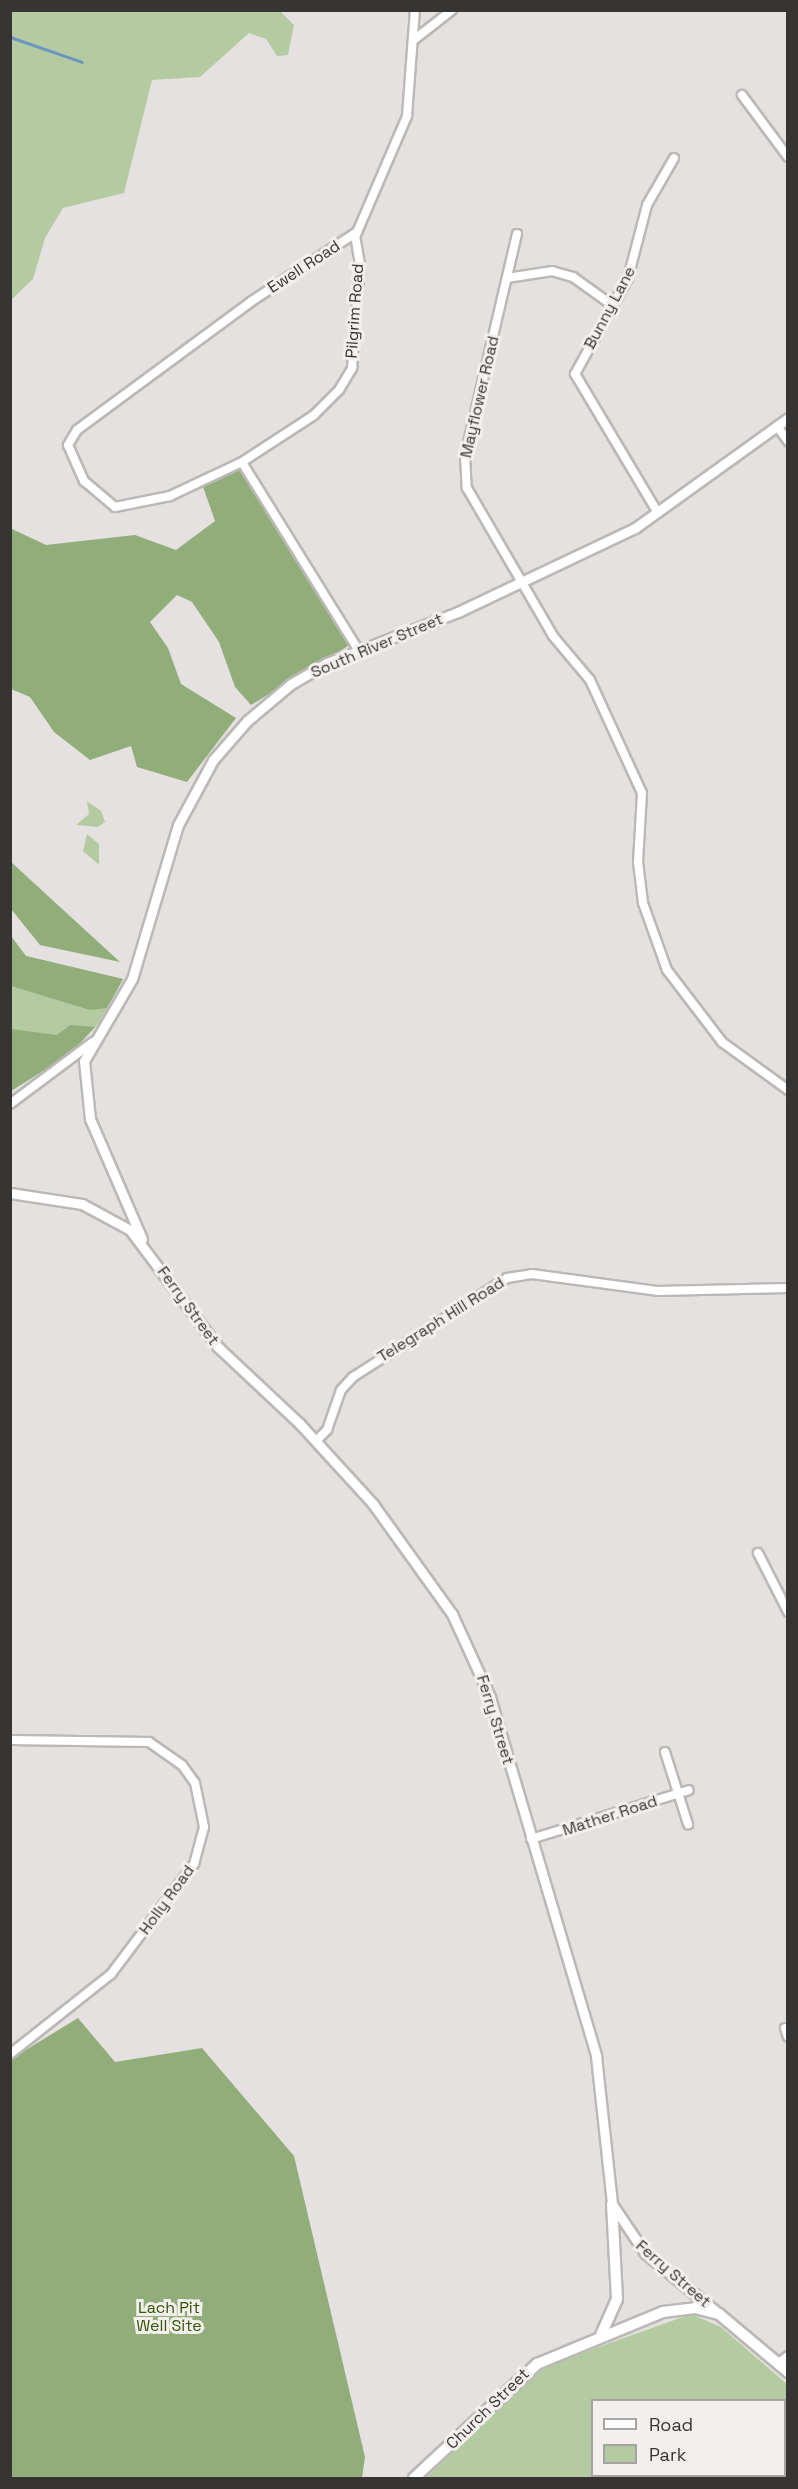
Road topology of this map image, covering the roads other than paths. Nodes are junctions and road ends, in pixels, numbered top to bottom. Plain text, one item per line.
1 (415, 10) edge
2 (452, 10) edge
3 (415, 39) junction
4 (742, 95) dead end
5 (788, 157) edge
6 (674, 158) dead end
7 (357, 232) junction
8 (517, 234) dead end
9 (507, 278) junction
10 (251, 301) joint
11 (612, 305) junction
12 (788, 418) edge
13 (777, 426) junction
14 (788, 441) edge
15 (242, 462) junction
16 (658, 513) junction
17 (523, 582) junction
18 (359, 651) junction
19 (96, 1039) junction
20 (788, 1090) edge
21 (10, 1104) edge
22 (10, 1193) edge
23 (145, 1246) junction
24 (788, 1288) edge
25 (316, 1441) junction
26 (758, 1554) dead end
27 (788, 1612) edge
28 (10, 1740) edge
29 (666, 1752) dead end
30 (689, 1790) dead end
31 (679, 1794) junction
32 (688, 1824) dead end
33 (531, 1839) junction
34 (785, 2028) dead end
35 (788, 2037) edge
36 (10, 2054) edge
37 (612, 2204) junction
38 (720, 2314) junction
39 (601, 2335) junction
40 (784, 2359) edge
41 (788, 2372) edge
42 (414, 2478) edge

1 - 3 street, Pilgrim Road
2 - 3 street
3 - 7 street, Pilgrim Road
4 - 5 street
6 - 11 street, Bunny Lane
7 - 10 street, Ewell Road
7 - 15 street, Pilgrim Road
8 - 9 street, Mayflower Road
9 - 11 street
9 - 17 street, Mayflower Road
10 - 15 street, Pilgrim Road
11 - 16 street, Bunny Lane
12 - 13 street, South River Street
13 - 14 street
13 - 16 street, South River Street
15 - 18 street
16 - 17 street, South River Street
17 - 18 street, South River Street
17 - 20 street, Mayflower Road
18 - 19 street, South River Street
19 - 21 street, South River Street
19 - 23 street, South River Street
22 - 23 street, Ferry Street
23 - 25 street, Ferry Street
24 - 25 street, Telegraph Hill Road
25 - 33 street, Ferry Street
26 - 27 street
28 - 36 street, Holly Road
29 - 31 street
30 - 31 street, Mather Road
31 - 32 street
31 - 33 street, Mather Road
33 - 37 street, Ferry Street
34 - 35 street
37 - 38 street, Ferry Street
37 - 39 main road
38 - 39 main road, Church Street
38 - 40 main road, Ferry Street
39 - 42 main road, Church Street
40 - 41 main road, Ferry Street

